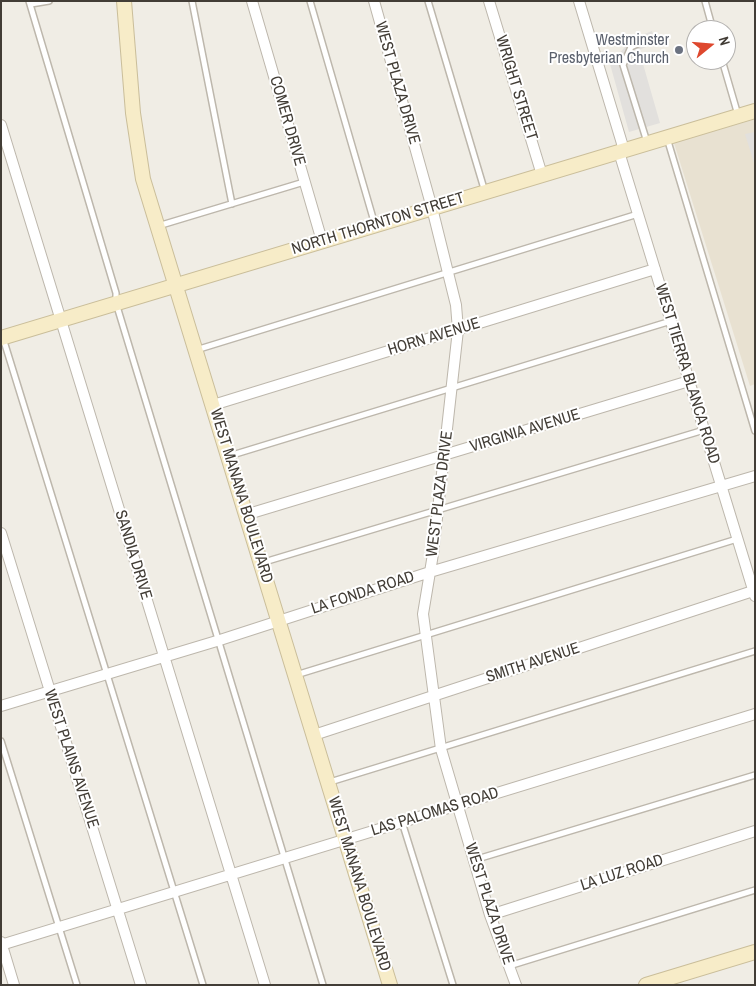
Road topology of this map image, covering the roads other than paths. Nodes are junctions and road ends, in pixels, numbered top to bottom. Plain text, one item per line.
1 (50, 1) edge
2 (124, 1) edge
3 (192, 1) edge
4 (252, 1) edge
5 (310, 1) edge
6 (374, 1) edge
7 (428, 1) edge
8 (489, 1) edge
9 (579, 1) edge
10 (705, 1) edge
11 (30, 3) edge
12 (710, 20) edge
13 (648, 39) dead end
14 (725, 70) edge
15 (755, 111) edge
16 (739, 116) junction
17 (1, 125) edge
18 (667, 138) junction
19 (647, 144) junction
20 (621, 151) junction
21 (542, 175) junction
22 (304, 182) junction
23 (486, 192) junction
24 (232, 204) junction
25 (432, 208) junction
26 (638, 214) junction
27 (375, 225) junction
28 (157, 226) junction
29 (322, 241) junction
30 (655, 269) junction
31 (448, 272) junction
32 (175, 285) junction
33 (116, 303) junction
34 (60, 320) junction
35 (671, 321) junction
36 (458, 330) junction
37 (2, 335) edge
38 (196, 350) junction
39 (689, 381) junction
40 (453, 386) junction
41 (213, 405) junction
42 (704, 430) junction
43 (755, 431) edge
44 (445, 455) junction
45 (228, 457) junction
46 (755, 476) edge
47 (721, 486) junction
48 (437, 510) junction
49 (245, 515) junction
50 (1, 533) edge
51 (738, 540) junction
52 (260, 563) junction
53 (430, 572) junction
54 (754, 593) edge
55 (278, 621) junction
56 (426, 636) junction
57 (220, 640) junction
58 (755, 651) edge
59 (164, 655) junction
60 (107, 674) junction
61 (295, 675) junction
62 (49, 691) junction
63 (433, 696) junction
64 (1, 706) edge
65 (755, 714) edge
66 (314, 735) junction
67 (1, 741) edge
68 (441, 749) junction
69 (755, 775) edge
70 (328, 783) junction
71 (457, 805) junction
72 (402, 822) junction
73 (755, 831) edge
74 (346, 839) junction
75 (285, 858) junction
76 (473, 860) junction
77 (232, 874) junction
78 (755, 890) edge
79 (175, 892) junction
80 (118, 909) junction
81 (490, 915) junction
82 (59, 927) junction
83 (1, 944) edge
84 (755, 952) edge
85 (509, 966) junction
86 (14, 985) edge
87 (76, 985) edge
88 (141, 985) edge
89 (203, 985) edge
90 (265, 985) edge
91 (323, 985) edge
92 (390, 985) edge
93 (453, 985) edge
94 (516, 985) edge
95 (646, 985) edge

1 - 11 lane
2 - 28 street, WEST MANANA BOULEVARD
3 - 24 lane
4 - 22 street, COMER DRIVE
5 - 27 lane
6 - 25 street, WEST PLAZA DRIVE
7 - 23 lane
8 - 21 street, WRIGHT STREET
9 - 20 street, WEST TIERRA BLANCA ROAD
10 - 12 lane
11 - 33 lane
13 - 19 lane
14 - 16 lane
15 - 16 street, NORTH THORNTON STREET
16 - 18 street, NORTH THORNTON STREET
17 - 34 street, SANDIA DRIVE
18 - 19 street, NORTH THORNTON STREET
18 - 43 lane
19 - 20 street, NORTH THORNTON STREET
20 - 21 street, NORTH THORNTON STREET
20 - 26 street, WEST TIERRA BLANCA ROAD
21 - 23 street, NORTH THORNTON STREET
22 - 24 lane
22 - 29 street, COMER DRIVE
23 - 25 street, NORTH THORNTON STREET
24 - 28 lane
25 - 27 street, NORTH THORNTON STREET
25 - 31 street, WEST PLAZA DRIVE
26 - 30 street, WEST TIERRA BLANCA ROAD
26 - 31 lane
27 - 29 street, NORTH THORNTON STREET
28 - 32 street, WEST MANANA BOULEVARD
29 - 32 street, NORTH THORNTON STREET
30 - 35 street, WEST TIERRA BLANCA ROAD
30 - 36 street, HORN AVENUE
31 - 36 street, WEST PLAZA DRIVE
31 - 38 lane
32 - 33 street, NORTH THORNTON STREET
32 - 38 street, WEST MANANA BOULEVARD
33 - 34 street, NORTH THORNTON STREET
33 - 57 lane
34 - 37 street, NORTH THORNTON STREET
34 - 59 street, SANDIA DRIVE
35 - 39 street, WEST TIERRA BLANCA ROAD
35 - 40 lane
36 - 40 street, WEST PLAZA DRIVE
36 - 41 street, HORN AVENUE
37 - 60 lane
38 - 41 street, WEST MANANA BOULEVARD
39 - 42 street, WEST TIERRA BLANCA ROAD
39 - 44 street, VIRGINIA AVENUE
40 - 44 street, WEST PLAZA DRIVE
40 - 45 lane
41 - 45 street, WEST MANANA BOULEVARD
42 - 47 street, WEST TIERRA BLANCA ROAD
42 - 48 lane
44 - 48 street, WEST PLAZA DRIVE
44 - 49 street, VIRGINIA AVENUE
45 - 49 street, WEST MANANA BOULEVARD
46 - 47 street, LA FONDA ROAD
47 - 51 street, WEST TIERRA BLANCA ROAD
47 - 53 street, LA FONDA ROAD
48 - 52 lane
48 - 53 street, WEST PLAZA DRIVE
49 - 52 street, WEST MANANA BOULEVARD
50 - 62 street, WEST PLAINS AVENUE
51 - 54 street, WEST TIERRA BLANCA ROAD
51 - 56 lane
52 - 55 street, WEST MANANA BOULEVARD
53 - 55 street, LA FONDA ROAD
53 - 56 street, WEST PLAZA DRIVE
54 - 63 street, SMITH AVENUE
55 - 57 street, LA FONDA ROAD
55 - 61 street, WEST MANANA BOULEVARD
56 - 61 lane
56 - 63 street, WEST PLAZA DRIVE
57 - 59 street, LA FONDA ROAD
57 - 75 lane
58 - 68 lane
59 - 60 street, LA FONDA ROAD
59 - 77 street, SANDIA DRIVE
60 - 62 street, LA FONDA ROAD
60 - 79 lane
61 - 66 street, WEST MANANA BOULEVARD
62 - 64 street, LA FONDA ROAD
62 - 80 street, WEST PLAINS AVENUE
63 - 66 street, SMITH AVENUE
63 - 68 street, WEST PLAZA DRIVE
65 - 71 street, LAS PALOMAS ROAD
66 - 70 street, WEST MANANA BOULEVARD
67 - 82 lane
68 - 70 lane
68 - 71 street, WEST PLAZA DRIVE
69 - 76 lane
70 - 74 street, WEST MANANA BOULEVARD
71 - 72 street, LAS PALOMAS ROAD
71 - 76 street, WEST PLAZA DRIVE
72 - 74 street, LAS PALOMAS ROAD
72 - 93 lane
73 - 81 street, LA LUZ ROAD
74 - 75 street, LAS PALOMAS ROAD
74 - 92 street, WEST MANANA BOULEVARD
75 - 77 street, LAS PALOMAS ROAD
75 - 91 lane
76 - 81 street, WEST PLAZA DRIVE
77 - 79 street, LAS PALOMAS ROAD
77 - 90 street, SANDIA DRIVE
78 - 85 lane
79 - 80 street, LAS PALOMAS ROAD
79 - 89 lane
80 - 82 street, LAS PALOMAS ROAD
80 - 88 street, WEST PLAINS AVENUE
81 - 85 street, WEST PLAZA DRIVE
82 - 83 street, LAS PALOMAS ROAD
82 - 87 lane
83 - 86 street
84 - 95 street
85 - 94 street, WEST PLAZA DRIVE

